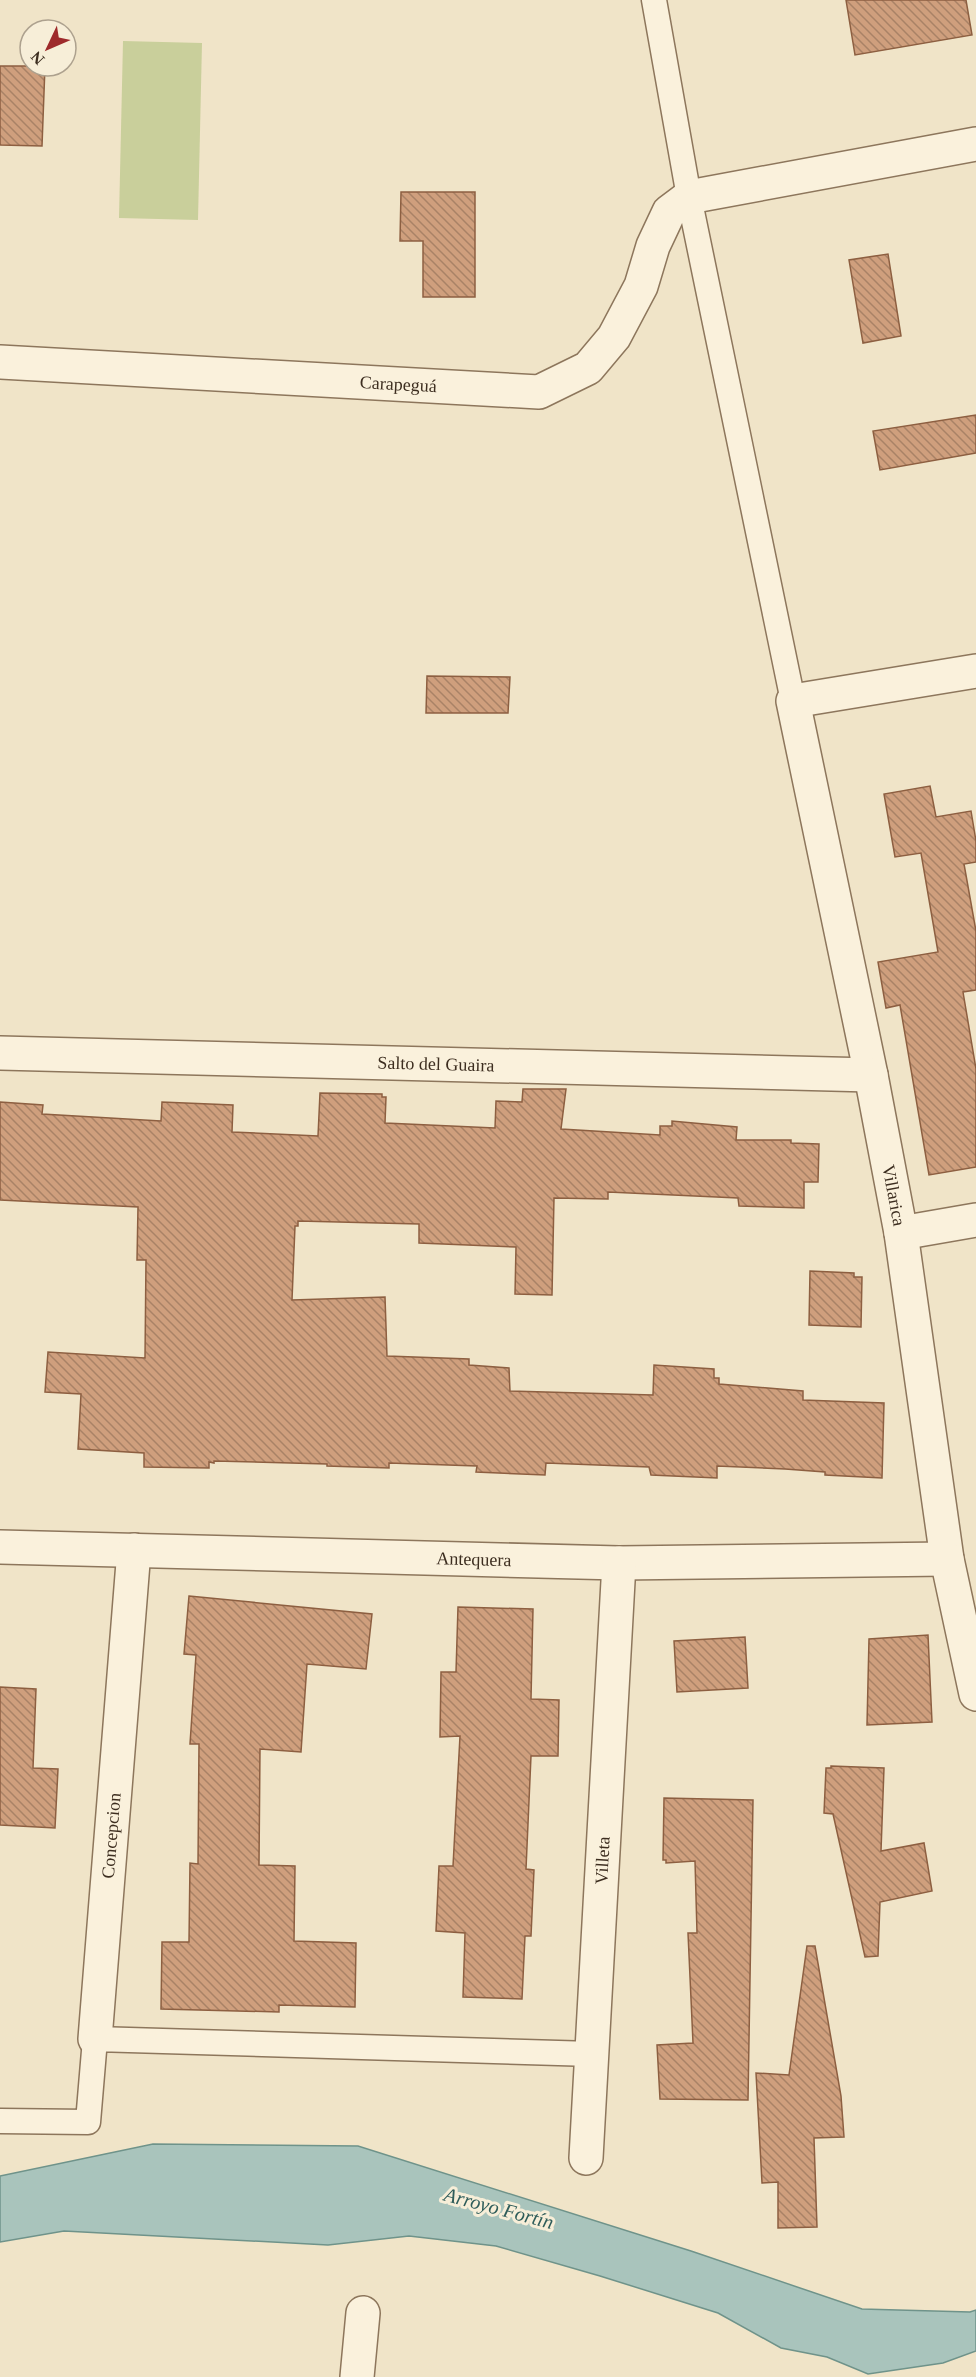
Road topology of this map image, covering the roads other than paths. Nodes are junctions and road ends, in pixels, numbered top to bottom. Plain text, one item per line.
1 (654, 0) edge
2 (976, 144) edge
3 (689, 197) junction
4 (0, 362) edge
5 (976, 671) edge
6 (793, 701) junction
7 (0, 1053) edge
8 (871, 1075) junction
9 (976, 1220) edge
10 (901, 1233) junction
11 (0, 1547) edge
12 (134, 1550) junction
13 (947, 1558) junction
14 (619, 1563) junction
15 (976, 1694) edge
16 (95, 2039) junction
17 (592, 2054) junction
18 (0, 2121) edge
19 (586, 2158) dead end
20 (363, 2313) dead end
21 (357, 2377) edge

1 - 3 lane
2 - 3 street
3 - 4 street, Carapeguá
3 - 6 lane
5 - 6 street
6 - 8 street, Villarica
7 - 8 street, Salto del Guaira
8 - 10 street, Villarica
9 - 10 street
10 - 13 street, Villarica
11 - 12 street, Antequera
12 - 14 street, Antequera
12 - 16 street, Concepcion
13 - 14 street, Antequera
13 - 15 street, Villarica
14 - 17 street, Villeta
16 - 17 lane
16 - 18 lane, Concepcion
17 - 19 street, Villeta
20 - 21 street

